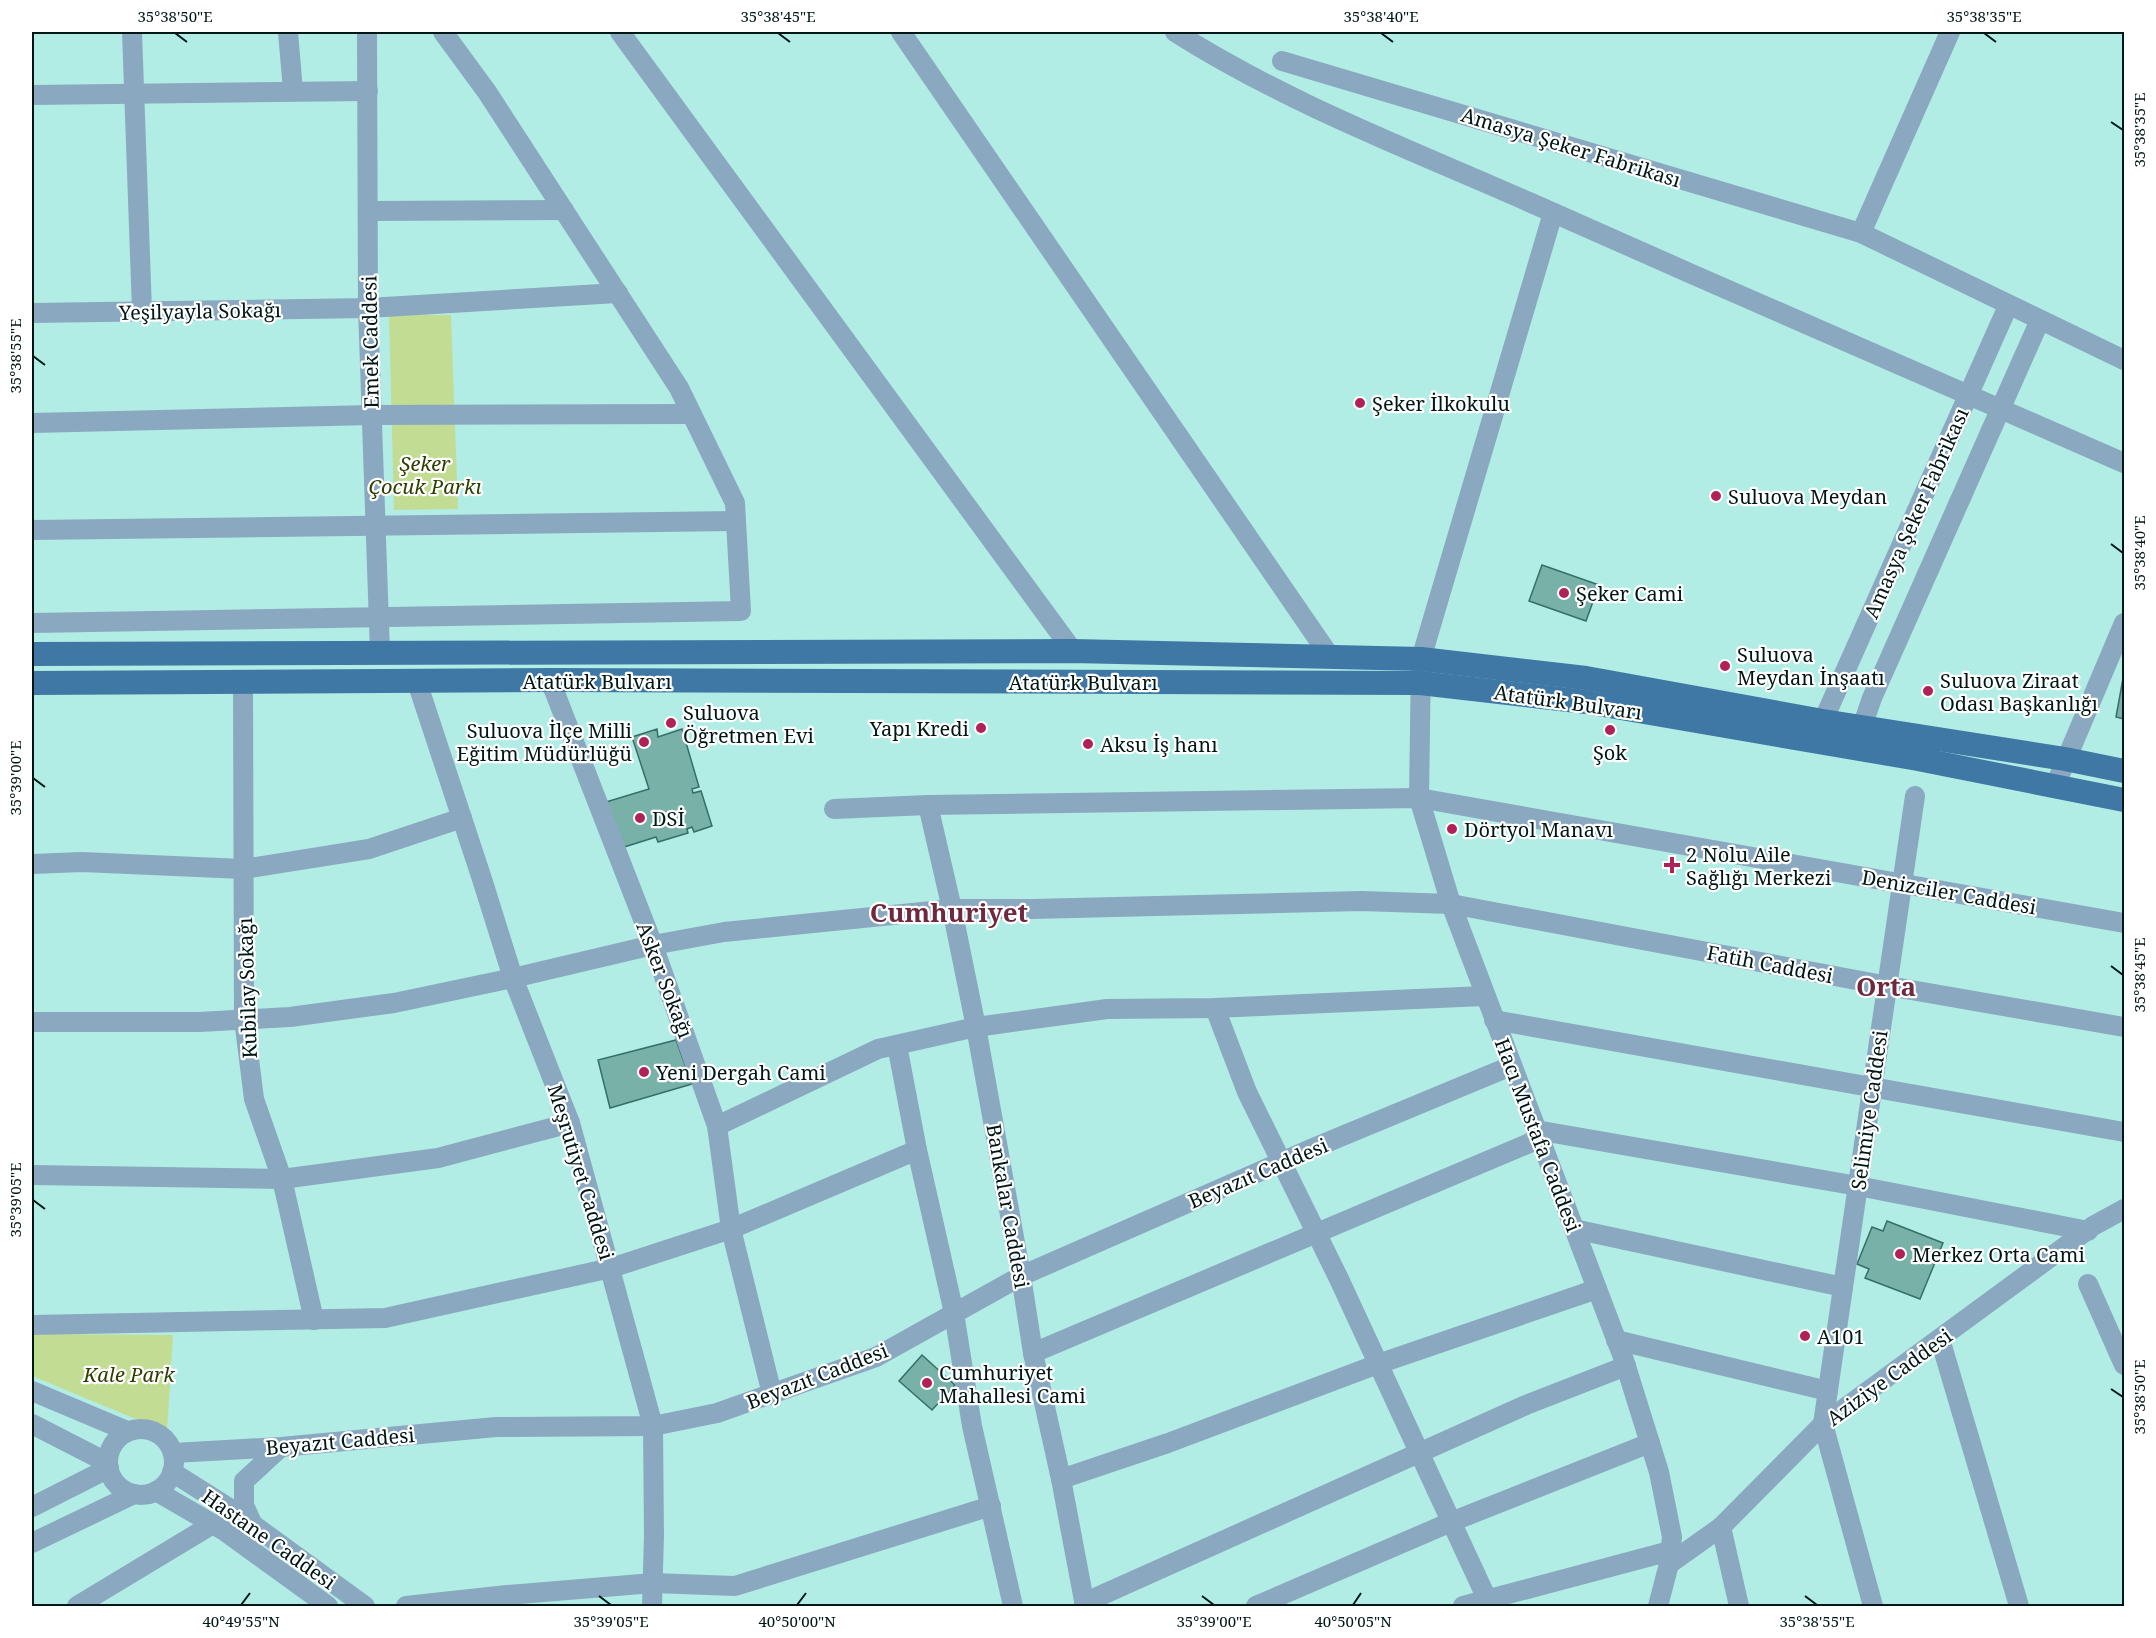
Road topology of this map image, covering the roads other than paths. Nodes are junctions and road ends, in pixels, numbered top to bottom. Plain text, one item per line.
1 (132, 32) edge
2 (288, 32) edge
3 (368, 32) edge
4 (443, 32) edge
5 (620, 32) edge
6 (901, 32) edge
7 (1175, 32) edge
8 (1950, 32) edge
9 (1282, 60) dead end
10 (368, 91) junction
11 (293, 92) junction
12 (133, 94) junction
13 (32, 95) edge
14 (564, 210) junction
15 (368, 211) junction
16 (1553, 213) junction
17 (1861, 233) junction
18 (618, 293) junction
19 (2008, 306) junction
20 (368, 308) junction
21 (142, 311) junction
22 (32, 313) edge
23 (2040, 320) junction
24 (2124, 360) edge
25 (1969, 395) junction
26 (2001, 409) junction
27 (691, 414) junction
28 (372, 416) junction
29 (32, 423) edge
30 (2124, 463) edge
31 (735, 521) junction
32 (376, 525) junction
33 (32, 530) edge
34 (379, 618) junction
35 (32, 623) edge
36 (2124, 623) edge
37 (1073, 651) junction
38 (381, 653) junction
39 (32, 654) edge
40 (1331, 658) junction
41 (1420, 671) junction
42 (550, 680) junction
43 (417, 682) junction
44 (32, 683) edge
45 (243, 683) junction
46 (1824, 721) junction
47 (1862, 727) junction
48 (2065, 759) junction
49 (2124, 771) edge
50 (2055, 786) junction
51 (1915, 796) dead end
52 (1419, 798) junction
53 (2124, 800) edge
54 (928, 805) junction
55 (834, 809) dead end
56 (462, 818) junction
57 (32, 864) edge
58 (243, 869) junction
59 (1903, 884) junction
60 (1451, 904) junction
61 (952, 909) junction
62 (2124, 923) edge
63 (653, 945) junction
64 (513, 978) junction
65 (1887, 986) junction
66 (1485, 996) junction
67 (1215, 1008) junction
68 (244, 1019) junction
69 (1494, 1020) junction
70 (32, 1022) edge
71 (976, 1027) junction
72 (2124, 1027) edge
73 (897, 1044) junction
74 (1511, 1066) junction
75 (1872, 1088) junction
76 (570, 1123) junction
77 (717, 1126) junction
78 (2124, 1132) edge
79 (1537, 1134) junction
80 (917, 1150) junction
81 (1282, 1162) junction
82 (32, 1175) edge
83 (282, 1179) junction
84 (1858, 1185) junction
85 (2124, 1209) edge
86 (730, 1229) junction
87 (1574, 1229) junction
88 (2088, 1231) junction
89 (1316, 1232) junction
90 (610, 1268) junction
91 (1021, 1276) junction
92 (2088, 1284) dead end
93 (1843, 1287) junction
94 (1597, 1289) junction
95 (954, 1313) junction
96 (314, 1320) junction
97 (32, 1325) edge
98 (1940, 1339) junction
99 (1616, 1340) junction
100 (1033, 1353) junction
101 (1378, 1364) junction
102 (2124, 1365) edge
103 (1626, 1366) junction
104 (32, 1391) edge
105 (1828, 1391) junction
106 (772, 1394) junction
107 (32, 1424) edge
108 (1823, 1424) junction
109 (653, 1426) junction
110 (128, 1431) junction
111 (1650, 1443) junction
112 (281, 1447) junction
113 (1418, 1452) junction
114 (173, 1453) junction
115 (108, 1466) junction
116 (172, 1473) junction
117 (1061, 1479) junction
118 (156, 1491) junction
119 (134, 1494) junction
120 (991, 1506) junction
121 (32, 1507) edge
122 (1451, 1522) junction
123 (252, 1523) junction
124 (213, 1524) junction
125 (1721, 1527) junction
126 (32, 1543) edge
127 (1670, 1558) junction
128 (652, 1583) junction
129 (1487, 1599) junction
130 (1085, 1605) edge
131 (77, 1606) edge
132 (328, 1606) edge
133 (365, 1606) edge
134 (406, 1606) edge
135 (652, 1606) edge
136 (1014, 1606) edge
137 (1256, 1606) edge
138 (1463, 1606) edge
139 (1658, 1606) edge
140 (1739, 1606) edge
141 (1872, 1606) edge
142 (2019, 1606) edge

1 - 12 street
2 - 11 street
3 - 10 street, Emek Caddesi
4 - 14 street
5 - 37 street
6 - 40 street
7 - 16 street
8 - 17 street
9 - 17 street, Amasya Şeker Fabrikası
10 - 11 street
10 - 15 street, Emek Caddesi
11 - 12 street
12 - 13 street
12 - 21 street
14 - 15 street
14 - 18 street
15 - 20 street, Emek Caddesi
16 - 25 street
16 - 41 street, Hacı Mustafa Caddesi
17 - 19 street, Amasya Şeker Fabrikası
18 - 20 street, Yeşilyayla Sokağı
18 - 27 street
19 - 23 street, Amasya Şeker Fabrikası
19 - 25 street, Amasya Şeker Fabrikası
20 - 21 street, Yeşilyayla Sokağı
20 - 28 street, Emek Caddesi
21 - 22 street, Yeşilyayla Sokağı
23 - 24 street, Amasya Şeker Fabrikası
23 - 26 street, Amasya Şeker Fabrikası
25 - 26 street
25 - 46 street, Amasya Şeker Fabrikası
26 - 30 street
26 - 47 street, Amasya Şeker Fabrikası
27 - 28 street
27 - 31 street
28 - 29 street
28 - 32 street, Emek Caddesi
31 - 32 street
31 - 34 street
32 - 33 street
32 - 34 street, Emek Caddesi
34 - 35 street
34 - 38 street, Emek Caddesi
36 - 48 street
37 - 38 main road, Atatürk Bulvarı
37 - 40 main road, Atatürk Bulvarı
38 - 39 main road, Atatürk Bulvarı
40 - 41 main road, Atatürk Bulvarı
41 - 42 main road, Atatürk Bulvarı
41 - 46 main road, Atatürk Bulvarı
41 - 50 main road, Atatürk Bulvarı
41 - 52 street, Hacı Mustafa Caddesi
42 - 43 main road, Atatürk Bulvarı
42 - 63 street, Asker Sokağı
43 - 45 main road, Atatürk Bulvarı
43 - 56 street, Meşrutiyet Caddesi
44 - 45 main road, Atatürk Bulvarı
45 - 58 street, Kubilay Sokağı
46 - 47 main road, Atatürk Bulvarı
47 - 48 main road, Atatürk Bulvarı
48 - 49 main road, Atatürk Bulvarı
48 - 50 street
50 - 53 main road, Atatürk Bulvarı
51 - 59 street, Selimiye Caddesi
52 - 54 street, Denizciler Caddesi
52 - 59 street, Denizciler Caddesi
52 - 60 street, Hacı Mustafa Caddesi
54 - 55 street, Denizciler Caddesi
54 - 61 street, Bankalar Caddesi
56 - 58 street
56 - 64 street, Meşrutiyet Caddesi
57 - 58 street
58 - 68 street, Kubilay Sokağı
59 - 62 street, Denizciler Caddesi
59 - 65 street, Selimiye Caddesi
60 - 61 street, Fatih Caddesi
60 - 65 street, Fatih Caddesi
60 - 66 street, Hacı Mustafa Caddesi
61 - 63 street, Fatih Caddesi
61 - 71 street, Bankalar Caddesi
63 - 64 street, Fatih Caddesi
63 - 77 street, Asker Sokağı
64 - 68 street, Fatih Caddesi
64 - 76 street, Meşrutiyet Caddesi
65 - 72 street, Fatih Caddesi
65 - 75 street, Selimiye Caddesi
66 - 67 street
66 - 69 street, Hacı Mustafa Caddesi
67 - 71 street
67 - 81 street
68 - 70 street, Fatih Caddesi
68 - 83 street, Kubilay Sokağı
69 - 74 street, Hacı Mustafa Caddesi
69 - 75 street
71 - 73 street
71 - 91 street, Bankalar Caddesi
73 - 77 street
73 - 80 street
74 - 79 street, Hacı Mustafa Caddesi
74 - 81 street, Beyazıt Caddesi
75 - 78 street
75 - 84 street, Selimiye Caddesi
76 - 83 street
76 - 90 street, Meşrutiyet Caddesi
77 - 86 street, Asker Sokağı
79 - 84 street
79 - 87 street, Hacı Mustafa Caddesi
79 - 89 street
80 - 86 street
80 - 95 street
81 - 89 street
81 - 91 street, Beyazıt Caddesi
82 - 83 street
83 - 96 street, Kubilay Sokağı
84 - 88 street
84 - 93 street, Selimiye Caddesi
85 - 88 street, Aziziye Caddesi
86 - 90 street
86 - 106 street, Asker Sokağı
87 - 93 street
87 - 94 street, Hacı Mustafa Caddesi
88 - 98 street, Aziziye Caddesi
89 - 100 street
89 - 101 street
90 - 96 street
90 - 109 street, Meşrutiyet Caddesi
91 - 95 street, Beyazıt Caddesi
91 - 100 street, Bankalar Caddesi
92 - 102 street
93 - 105 street, Selimiye Caddesi
94 - 99 street, Hacı Mustafa Caddesi
94 - 101 street
95 - 106 street, Beyazıt Caddesi
95 - 120 street
96 - 97 street
98 - 108 street, Aziziye Caddesi
98 - 142 street
99 - 103 street, Hacı Mustafa Caddesi
99 - 105 street
100 - 117 street, Bankalar Caddesi
101 - 113 street
101 - 117 street
103 - 111 street, Hacı Mustafa Caddesi
103 - 113 street
104 - 110 street
105 - 108 street, Selimiye Caddesi
106 - 109 street, Beyazıt Caddesi
107 - 115 street
108 - 125 street, Aziziye Caddesi
108 - 141 street
109 - 112 street, Beyazıt Caddesi
109 - 128 street, Meşrutiyet Caddesi
110 - 114 street
110 - 115 street
111 - 122 street
111 - 127 street, Hacı Mustafa Caddesi
112 - 114 street, Beyazıt Caddesi
112 - 123 street
113 - 122 street
113 - 130 street
114 - 116 street
115 - 119 street
115 - 121 street
116 - 118 street
116 - 123 street, Hastane Caddesi
117 - 130 street, Bankalar Caddesi
118 - 119 street
118 - 124 street, Hastane Caddesi
119 - 126 street
120 - 128 street
120 - 136 street
122 - 129 street
122 - 137 street
123 - 133 street, Hastane Caddesi
124 - 131 street
124 - 132 street, Hastane Caddesi
125 - 127 street, Aziziye Caddesi
125 - 140 street
127 - 129 street
127 - 139 street, Hacı Mustafa Caddesi
128 - 134 street
128 - 135 street, Meşrutiyet Caddesi
129 - 138 street

